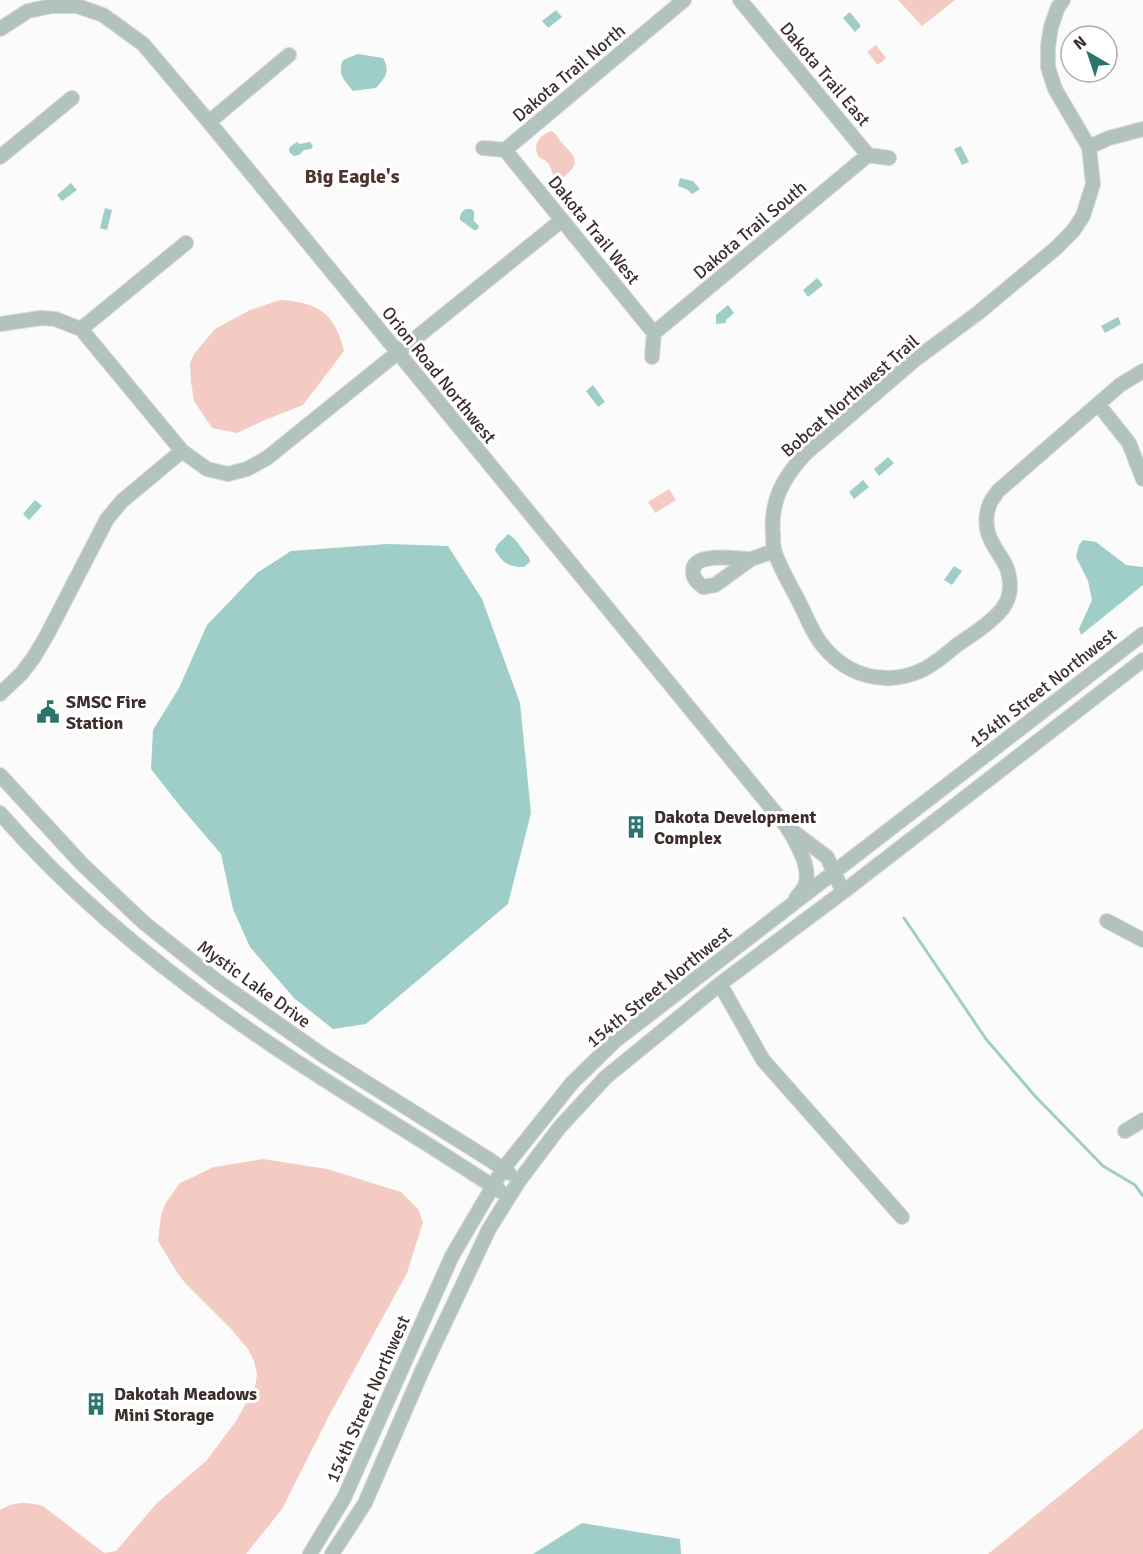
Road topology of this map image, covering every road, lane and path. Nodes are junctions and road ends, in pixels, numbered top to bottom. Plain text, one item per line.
1 (684, 0) edge
2 (740, 0) edge
3 (1063, 0) edge
4 (0, 29) edge
5 (289, 56) dead end
6 (72, 98) dead end
7 (209, 122) junction
8 (1143, 129) edge
9 (1089, 147) junction
10 (483, 148) dead end
11 (505, 150) junction
12 (868, 155) junction
13 (0, 157) edge
14 (889, 158) dead end
15 (562, 220) junction
16 (186, 243) dead end
17 (0, 324) edge
18 (81, 329) junction
19 (654, 333) junction
20 (397, 352) junction
21 (652, 357) dead end
22 (1143, 371) edge
23 (1098, 404) junction
24 (1129, 443) junction
25 (1143, 450) edge
26 (182, 451) junction
27 (1143, 479) edge
28 (774, 551) junction
29 (751, 559) dead end
30 (1143, 634) edge
31 (1143, 660) edge
32 (0, 694) edge
33 (0, 775) edge
34 (0, 813) edge
35 (788, 827) junction
36 (834, 872) junction
37 (843, 892) junction
38 (790, 907) junction
39 (1107, 921) dead end
40 (1143, 940) edge
41 (720, 984) junction
42 (1143, 1120) edge
43 (1125, 1131) dead end
44 (503, 1169) junction
45 (519, 1180) junction
46 (493, 1186) junction
47 (509, 1197) junction
48 (902, 1217) dead end
49 (310, 1554) edge
50 (332, 1554) edge

1 - 11 street, Dakota Trail North
2 - 12 street, Dakota Trail East
3 - 9 street, Bobcat Northwest Trail
4 - 7 street, Orion Road Northwest
5 - 7 street
6 - 13 street
7 - 20 street, Orion Road Northwest
8 - 9 street
9 - 28 street, Bobcat Northwest Trail
10 - 11 street
11 - 15 street, Dakota Trail West
12 - 14 street, Dakota Trail East
12 - 19 street, Dakota Trail South
15 - 19 street, Dakota Trail West
15 - 20 street
16 - 18 street
17 - 18 street
18 - 26 street
19 - 21 street
20 - 26 street
20 - 35 street, Orion Road Northwest
22 - 23 street, Bobcat Northwest Trail
23 - 24 street
23 - 28 street, Bobcat Northwest Trail
24 - 25 street
24 - 27 street
26 - 32 street
28 - 29 street
30 - 36 street, 154th Street Northwest
31 - 37 street, 154th Street Northwest
33 - 44 street, Mystic Lake Drive
34 - 46 street
35 - 36 street, Orion Road Northwest
35 - 38 street, Orion Road Northwest
36 - 37 street, Orion Road Northwest
36 - 38 street, 154th Street Northwest
37 - 41 street, 154th Street Northwest
38 - 44 street, 154th Street Northwest
39 - 40 street
41 - 45 street, 154th Street Northwest
41 - 48 street
42 - 43 street
44 - 45 street, Mystic Lake Drive
44 - 46 street, 154th Street Northwest
45 - 47 street, 154th Street Northwest
46 - 47 street
46 - 49 street, 154th Street Northwest
47 - 50 street, 154th Street Northwest

